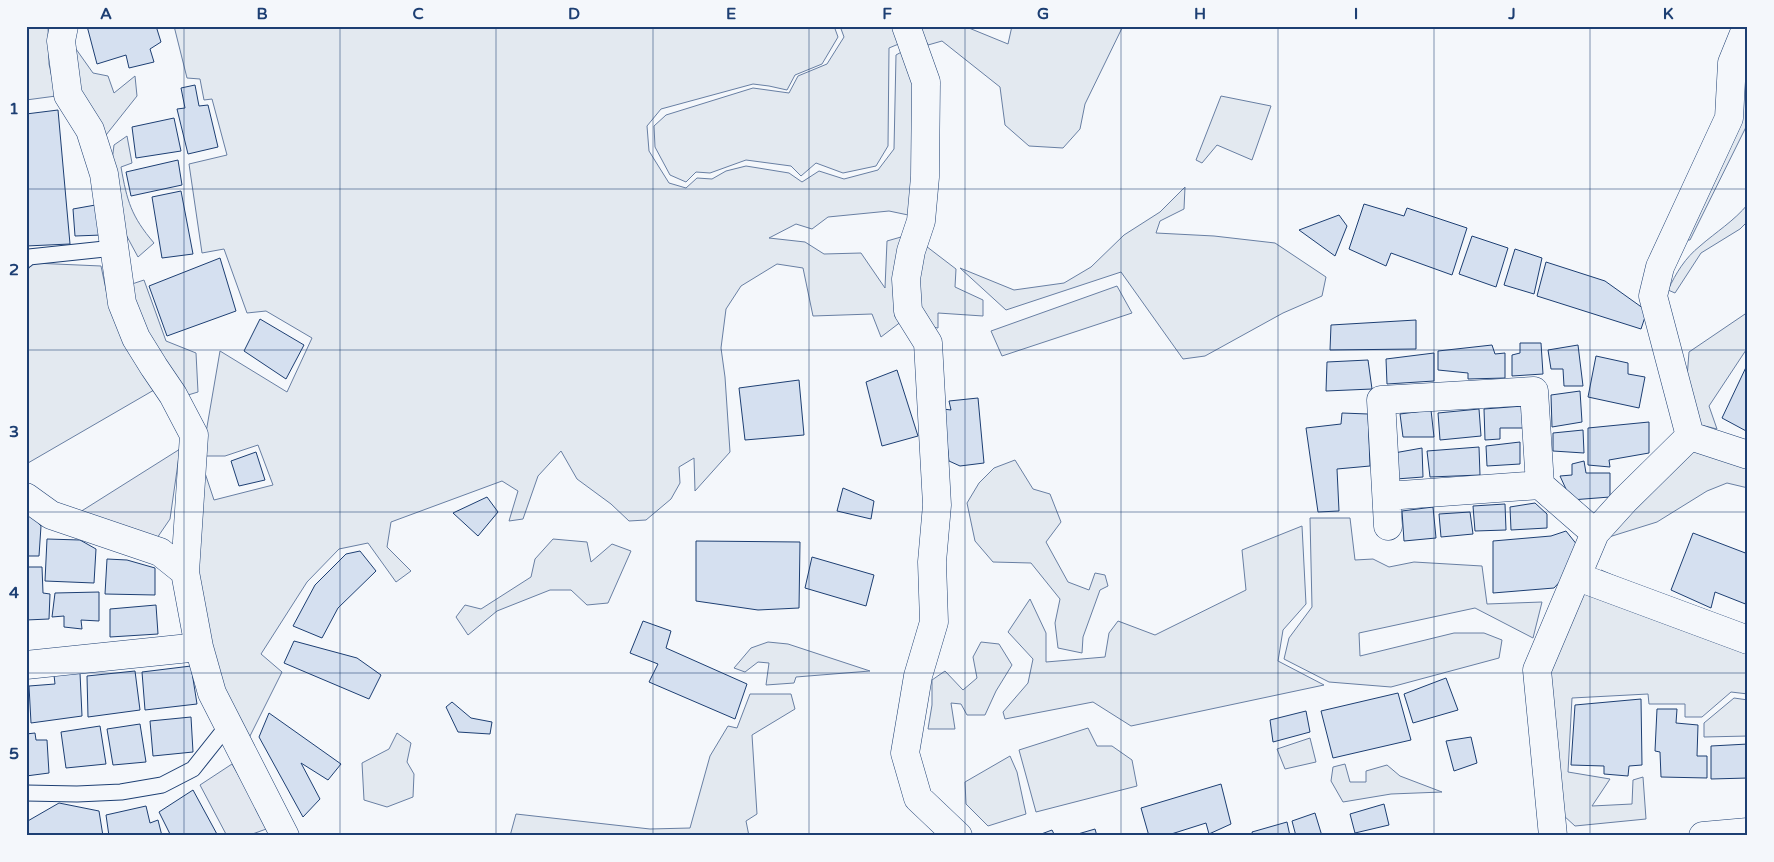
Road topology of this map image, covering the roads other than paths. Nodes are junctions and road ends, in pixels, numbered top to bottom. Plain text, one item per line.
1 (64, 26) edge
2 (906, 26) edge
3 (1747, 26) edge
4 (114, 248) junction
5 (26, 260) edge
6 (1690, 436) junction
7 (1748, 455) edge
8 (1540, 484) junction
9 (26, 496) edge
10 (1387, 496) junction
11 (1388, 526) dead end
12 (1595, 533) junction
13 (185, 572) junction
14 (1578, 577) junction
15 (1748, 640) edge
16 (199, 647) junction
17 (26, 666) edge
18 (228, 725) junction
19 (26, 793) edge
20 (1748, 832) edge
21 (284, 836) edge
22 (958, 836) edge
23 (1553, 836) edge
24 (1703, 836) edge

1 - 4 street
2 - 22 street
3 - 6 street
4 - 5 lane
4 - 13 street
6 - 7 street
6 - 12 street
8 - 10 street
8 - 10 street
8 - 12 street
9 - 13 street
10 - 11 street
12 - 14 street
13 - 16 street
14 - 15 street
14 - 23 street
16 - 17 street
16 - 18 street
18 - 19 lane
18 - 21 street
20 - 24 street

